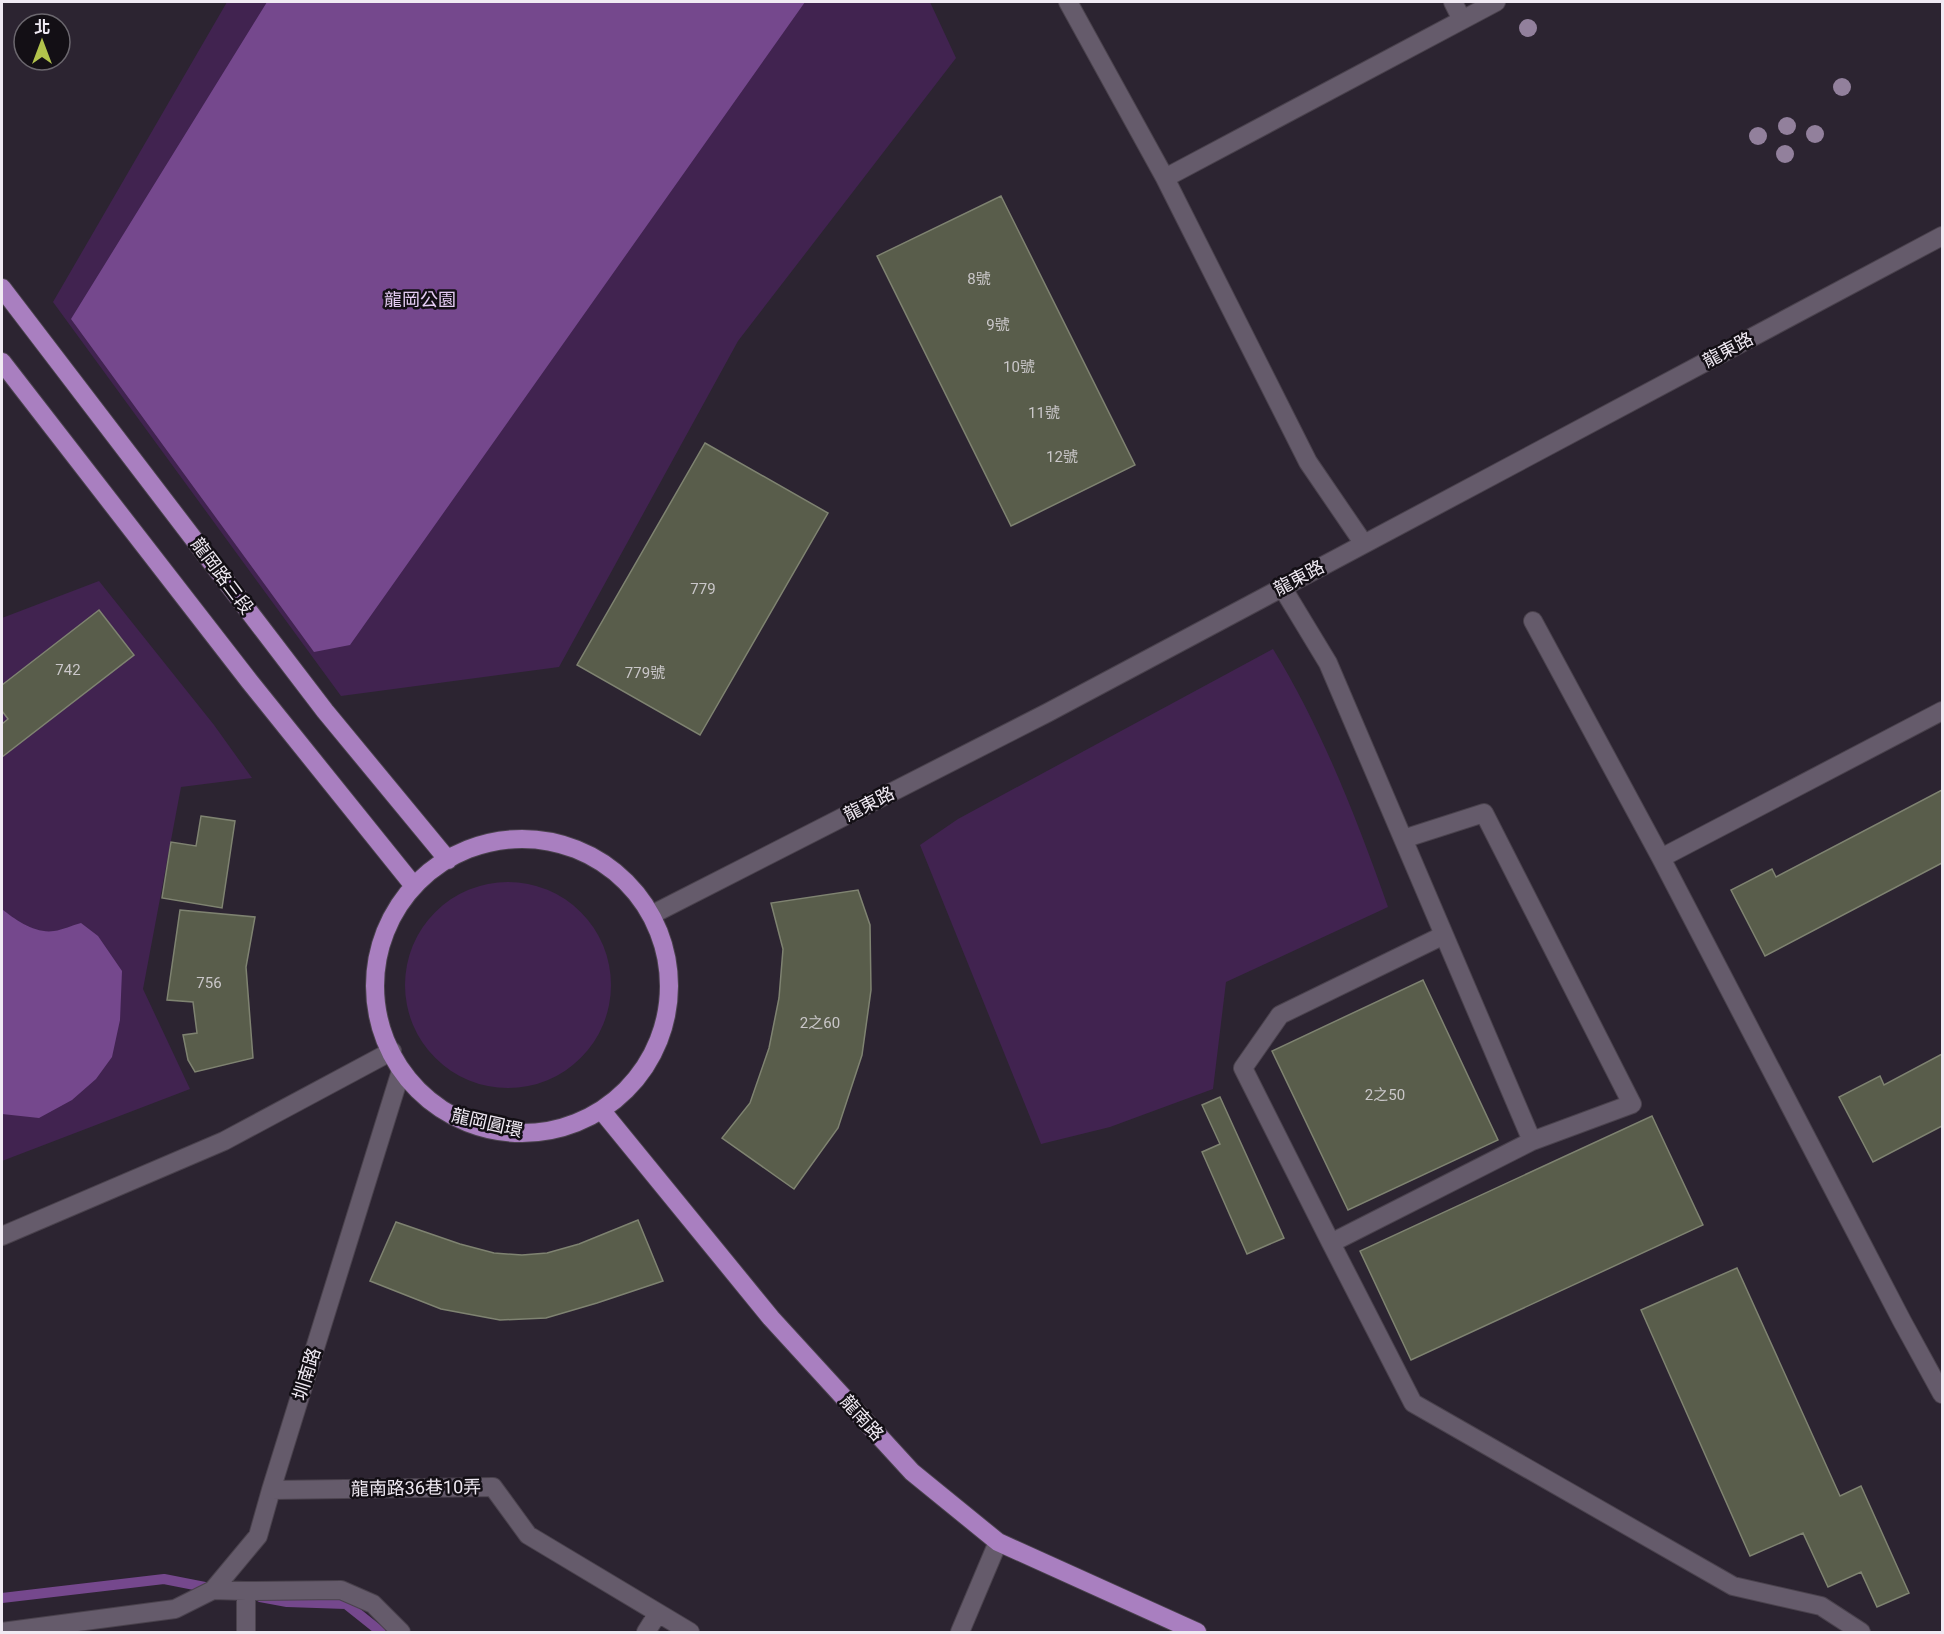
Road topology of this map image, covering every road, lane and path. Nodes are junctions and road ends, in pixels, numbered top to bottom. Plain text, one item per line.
1 (1068, 2) edge
2 (1453, 2) edge
3 (1497, 2) edge
4 (1462, 20) junction
5 (1165, 178) junction
6 (1942, 236) edge
7 (2, 288) edge
8 (2, 362) edge
9 (1364, 544) junction
10 (1282, 588) junction
11 (1533, 621) dead end
12 (1942, 711) edge
13 (1403, 839) junction
14 (1661, 858) junction
15 (448, 860) junction
16 (414, 886) junction
17 (653, 914) junction
18 (1444, 935) junction
19 (392, 1051) junction
20 (400, 1074) junction
21 (602, 1111) junction
22 (1532, 1141) junction
23 (2, 1236) edge
24 (1331, 1243) junction
25 (1942, 1394) edge
26 (271, 1490) junction
27 (998, 1542) junction
28 (213, 1590) junction
29 (246, 1591) junction
30 (658, 1613) junction
31 (2, 1632) edge
32 (246, 1632) edge
33 (401, 1632) edge
34 (646, 1632) edge
35 (690, 1632) edge
36 (960, 1632) edge
37 (1197, 1632) edge
38 (1860, 1632) edge

1 - 5 street
2 - 4 street
3 - 4 street
4 - 5 street
5 - 9 street
6 - 9 street, 龍東路
7 - 15 main road, 龍岡路三段
8 - 16 main road
9 - 10 street, 龍東路
10 - 13 street
10 - 17 street, 龍東路
11 - 14 street
12 - 14 street
13 - 18 street
13 - 22 street
14 - 25 street
15 - 16 main road, 龍岡圓環
15 - 17 main road, 龍岡圓環
16 - 19 main road, 龍岡圓環
17 - 21 main road, 龍岡圓環
18 - 22 street
18 - 24 street
19 - 20 main road, 龍岡圓環
19 - 23 street
20 - 21 main road, 龍岡圓環
20 - 26 street, 圳南路
21 - 27 main road, 龍南路
22 - 24 street
24 - 38 street
26 - 28 street, 圳南路
26 - 30 street, 龍南路36巷10弄
27 - 36 street
27 - 37 main road, 龍南路
28 - 29 street
28 - 31 street
29 - 32 street
29 - 33 street
30 - 34 street
30 - 35 street, 龍南路36巷10弄

